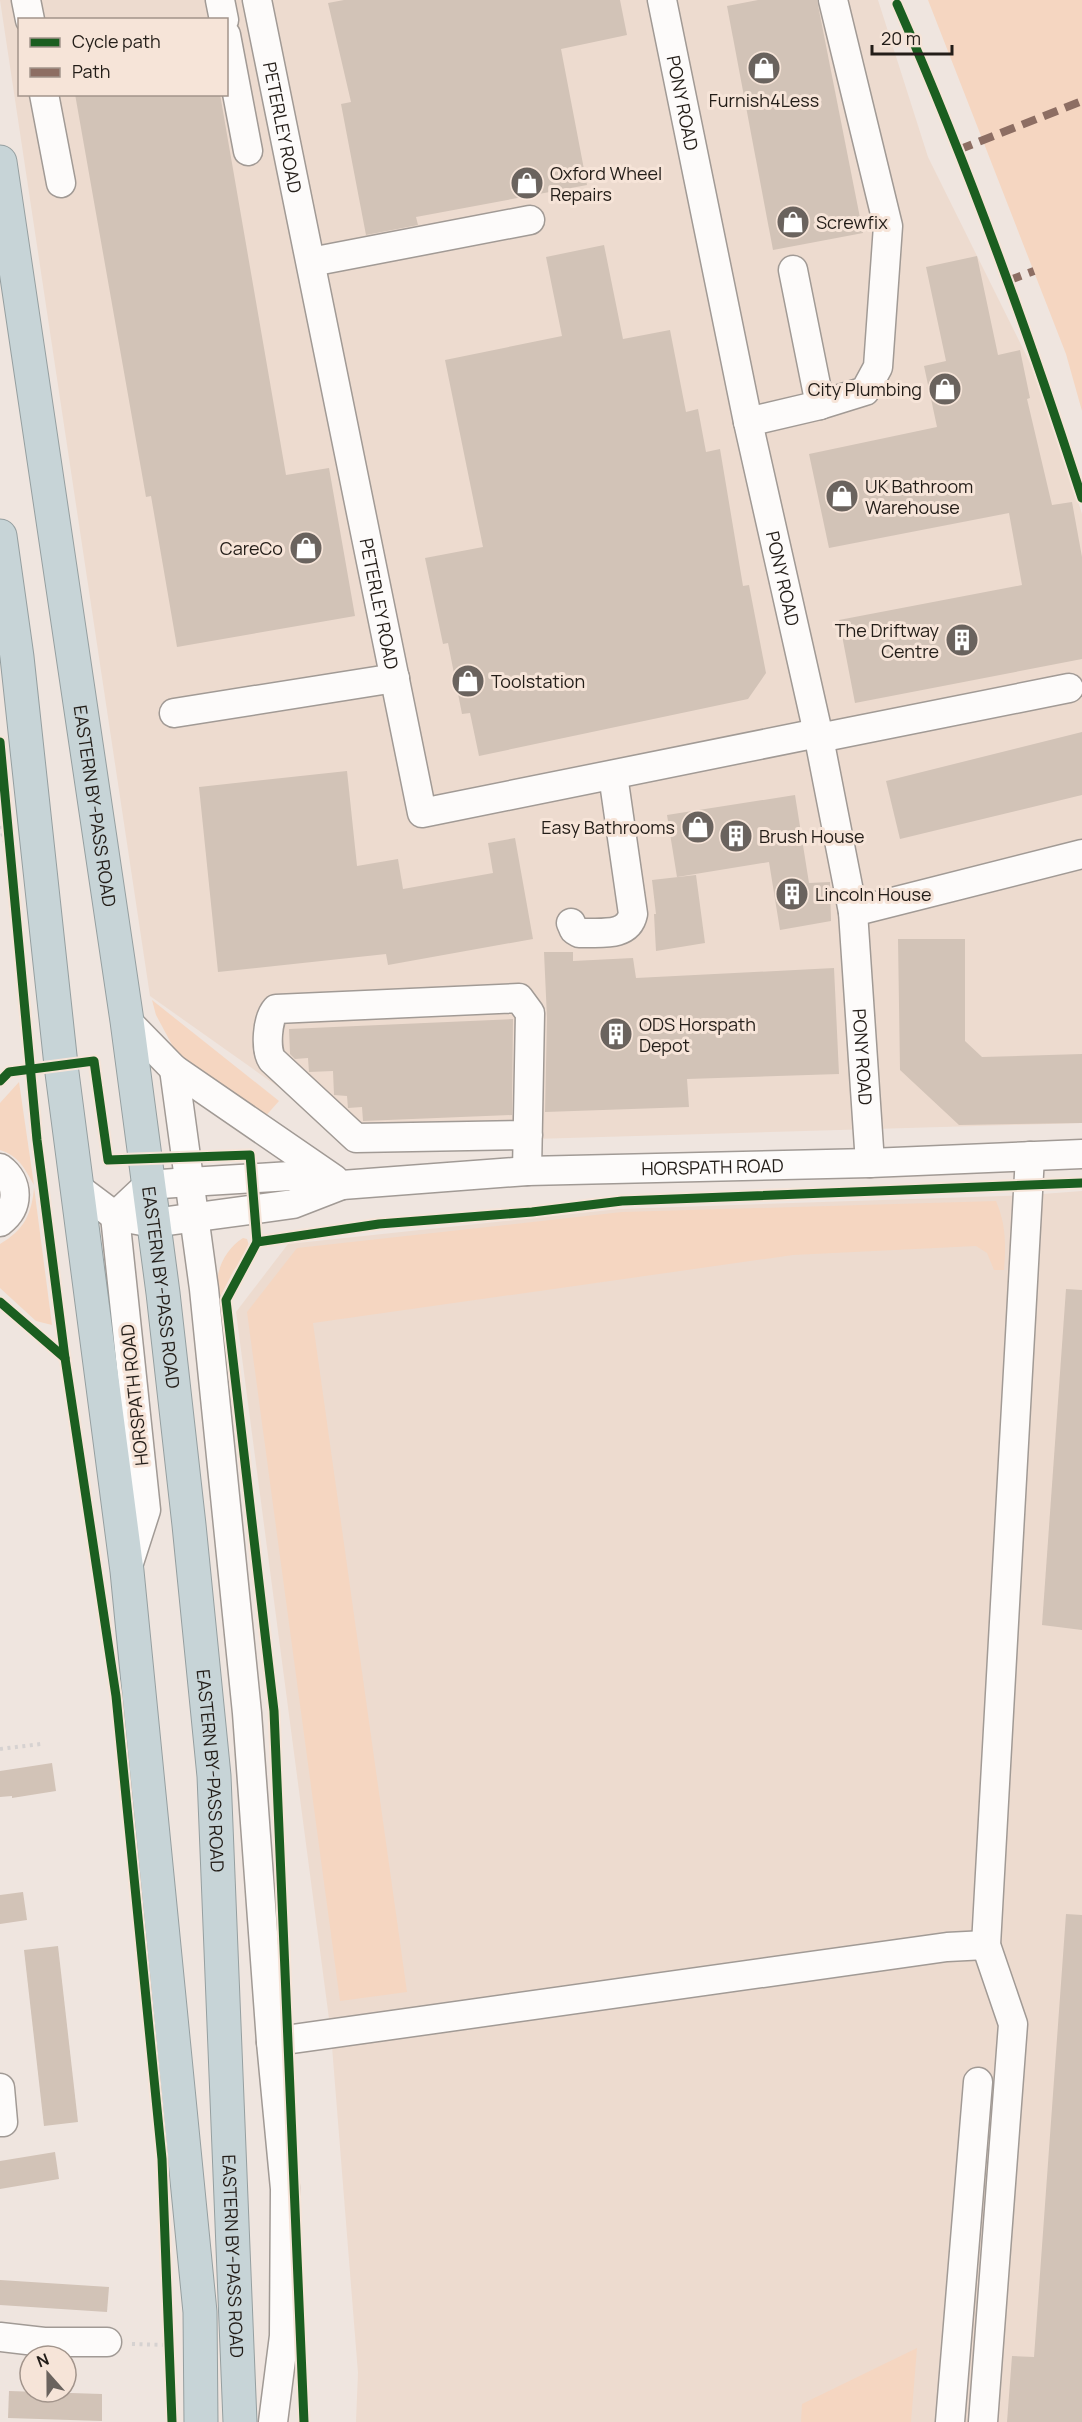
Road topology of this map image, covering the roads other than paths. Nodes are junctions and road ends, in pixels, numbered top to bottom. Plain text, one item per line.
1 (26, 0) edge
2 (220, 0) edge
3 (257, 0) edge
4 (662, 0) edge
5 (833, 0) edge
6 (30, 18) edge
7 (224, 18) edge
8 (228, 46) edge
9 (44, 96) edge
10 (248, 151) dead end
11 (0, 162) edge
12 (61, 183) dead end
13 (530, 220) dead end
14 (310, 262) junction
15 (793, 270) dead end
16 (820, 405) junction
17 (748, 422) junction
18 (0, 536) edge
19 (395, 678) junction
20 (1069, 688) dead end
21 (174, 713) dead end
22 (818, 736) junction
23 (613, 776) junction
24 (1082, 854) edge
25 (853, 912) junction
26 (571, 923) dead end
27 (127, 1021) junction
28 (174, 1069) junction
29 (528, 1135) junction
30 (1082, 1154) edge
31 (1030, 1156) junction
32 (870, 1162) junction
33 (0, 1168) edge
34 (527, 1171) junction
35 (189, 1182) junction
36 (148, 1185) junction
37 (342, 1185) junction
38 (79, 1189) junction
39 (115, 1216) junction
40 (194, 1217) junction
41 (0, 1222) edge
42 (153, 1223) junction
43 (127, 1571) junction
44 (986, 1945) junction
45 (271, 2042) junction
46 (978, 2082) dead end
47 (0, 2088) edge
48 (0, 2122) edge
49 (0, 2337) edge
50 (107, 2342) road end
51 (201, 2422) edge
52 (240, 2422) edge
53 (273, 2422) edge
54 (950, 2422) edge
55 (983, 2422) edge

1 - 6 street
2 - 7 street
3 - 14 street, PETERLEY ROAD
4 - 17 street, PONY ROAD
5 - 16 street
8 - 10 street
9 - 12 street
11 - 27 highway, EASTERN BY-PASS ROAD
13 - 14 street
14 - 19 street, PETERLEY ROAD
15 - 16 street
16 - 17 street
17 - 22 street, PONY ROAD
18 - 38 highway, EASTERN BY-PASS ROAD
19 - 21 street
19 - 23 street, PETERLEY ROAD
20 - 22 street, PETERLEY ROAD
22 - 23 street, PETERLEY ROAD
22 - 25 street, PONY ROAD
23 - 26 street
24 - 25 street
25 - 32 street, PONY ROAD
27 - 28 street
27 - 36 highway, EASTERN BY-PASS ROAD
28 - 35 street
28 - 37 street
29 - 29 street
29 - 34 street
30 - 31 street, HORSPATH ROAD
31 - 32 street, HORSPATH ROAD
31 - 44 street
32 - 34 street, HORSPATH ROAD
33 - 41 street
34 - 37 street, HORSPATH ROAD
35 - 36 street, HORSPATH ROAD
35 - 37 street, HORSPATH ROAD
35 - 40 street
36 - 39 street
36 - 42 highway, EASTERN BY-PASS ROAD
37 - 40 street, HORSPATH ROAD
38 - 39 street, HORSPATH ROAD
38 - 43 highway, EASTERN BY-PASS ROAD
39 - 42 street, HORSPATH ROAD
39 - 43 street, HORSPATH ROAD
40 - 42 street, HORSPATH ROAD
40 - 45 street
42 - 52 highway, EASTERN BY-PASS ROAD
43 - 51 highway, EASTERN BY-PASS ROAD
44 - 45 street
44 - 55 street
45 - 53 street
46 - 54 street
47 - 48 street
49 - 50 street

